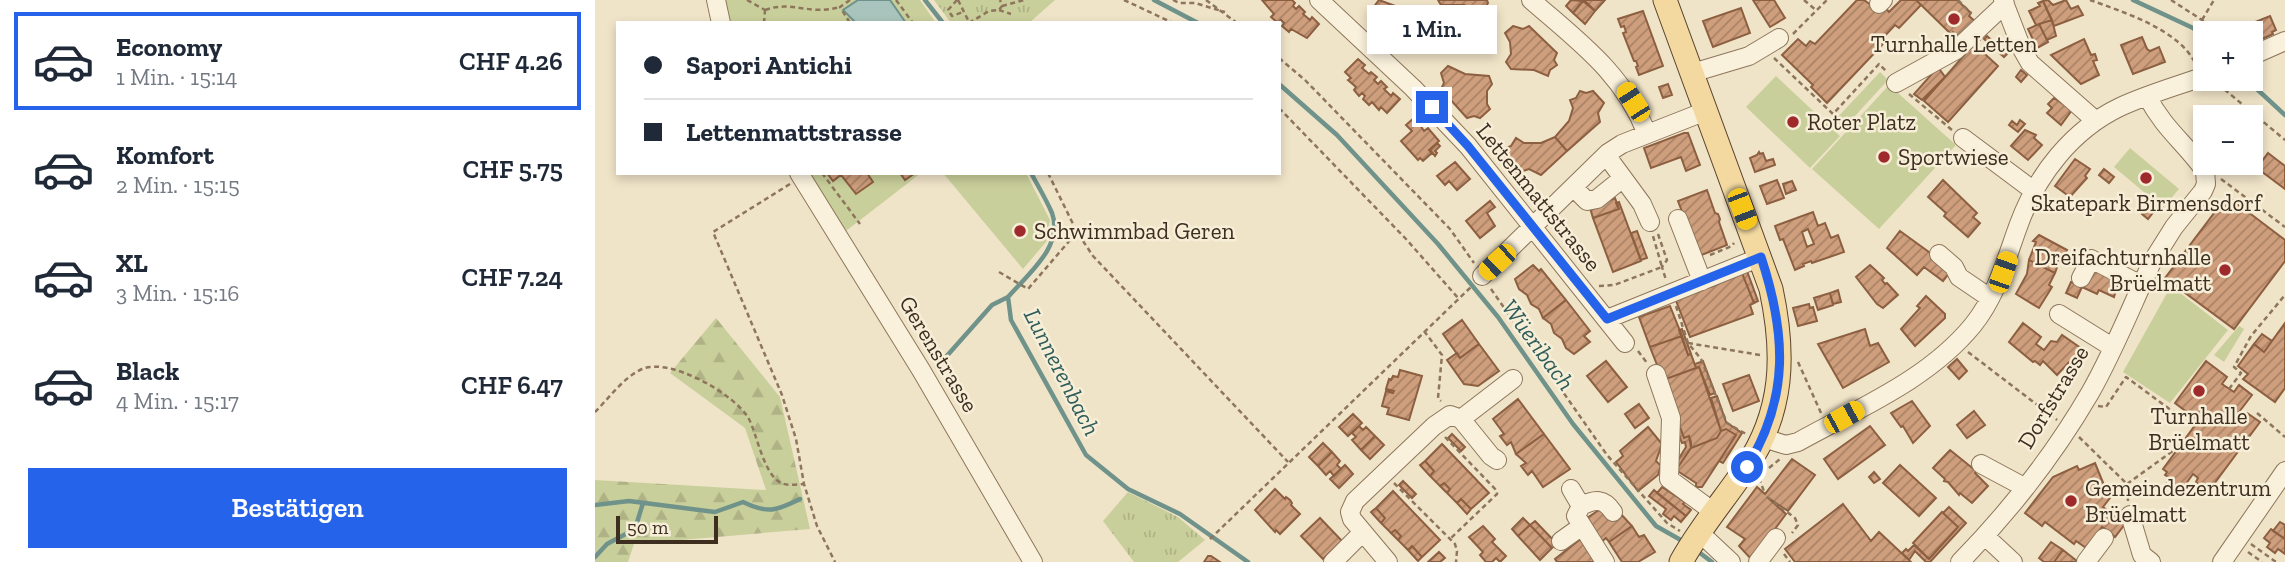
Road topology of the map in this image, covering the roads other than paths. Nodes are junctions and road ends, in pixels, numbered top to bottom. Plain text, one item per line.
1 (716, 0) edge
2 (1319, 0) edge
3 (1531, 0) edge
4 (1665, 0) edge
5 (2004, 2) edge
6 (721, 21) edge
7 (1779, 38) dead end
8 (2285, 41) edge
9 (2263, 51) edge
10 (1692, 73) junction
11 (2193, 79) edge
12 (1896, 83) road end
13 (2147, 96) junction
14 (1706, 111) junction
15 (2096, 121) junction
16 (1647, 134) junction
17 (1963, 138) road end
18 (1606, 155) junction
19 (800, 175) edge
20 (1623, 178) junction
21 (1573, 187) junction
22 (2034, 191) junction
23 (1678, 219) dead end
24 (1650, 222) road end
25 (1533, 229) junction
26 (1938, 254) dead end
27 (1761, 257) junction
28 (2081, 278) dead end
29 (1484, 279) road end
30 (1702, 281) junction
31 (2141, 285) junction
32 (1990, 298) junction
33 (2059, 314) dead end
34 (1607, 319) junction
35 (1625, 343) dead end
36 (2112, 347) junction
37 (1655, 374) dead end
38 (1513, 379) dead end
39 (1456, 417) junction
40 (1763, 438) junction
41 (1497, 460) dead end
42 (1981, 464) dead end
43 (2285, 471) edge
44 (2024, 487) junction
45 (1571, 489) dead end
46 (1581, 506) junction
47 (1613, 512) dead end
48 (1715, 513) junction
49 (2130, 514) road end
50 (1582, 526) junction
51 (1363, 532) junction
52 (1985, 536) junction
53 (1776, 538) dead end
54 (2104, 538) dead end
55 (1561, 541) dead end
56 (1688, 545) edge
57 (1033, 562) edge
58 (1333, 562) edge
59 (1388, 562) edge
60 (1605, 562) edge
61 (1731, 562) edge
62 (1758, 562) edge
63 (1960, 562) edge
64 (2013, 562) edge
65 (2086, 562) edge
66 (2151, 562) edge
67 (2222, 562) edge

1 - 6 street
2 - 25 street, Lettenmattstrasse
3 - 16 street
4 - 10 main road
5 - 12 street
5 - 15 street
7 - 10 street
8 - 9 street
10 - 14 main road
11 - 13 street
13 - 15 street
13 - 31 street, Dorfstrasse
14 - 16 street
14 - 27 main road
15 - 22 street
16 - 18 street
17 - 22 street
18 - 20 street
18 - 21 street
19 - 57 street, Gerenstrasse
20 - 21 street
20 - 24 street
21 - 25 street
22 - 32 street
23 - 30 street
25 - 29 street
25 - 34 street, Lettenmattstrasse
26 - 32 street
27 - 30 street
27 - 40 main road
28 - 31 street
30 - 34 street
31 - 36 street, Dorfstrasse
32 - 40 street
33 - 36 street
34 - 35 street, Lettenmattstrasse
36 - 44 street, Dorfstrasse
37 - 48 street
38 - 39 street
39 - 41 street
39 - 51 street
40 - 48 main road
42 - 44 street
43 - 67 street
44 - 52 street, Dorfstrasse
45 - 46 street
46 - 47 street
46 - 50 street
48 - 56 main road
49 - 66 street
50 - 55 street
50 - 60 street
51 - 58 street
51 - 59 street
52 - 63 street, Dorfstrasse
52 - 64 street
53 - 62 street
54 - 65 street
56 - 61 street

